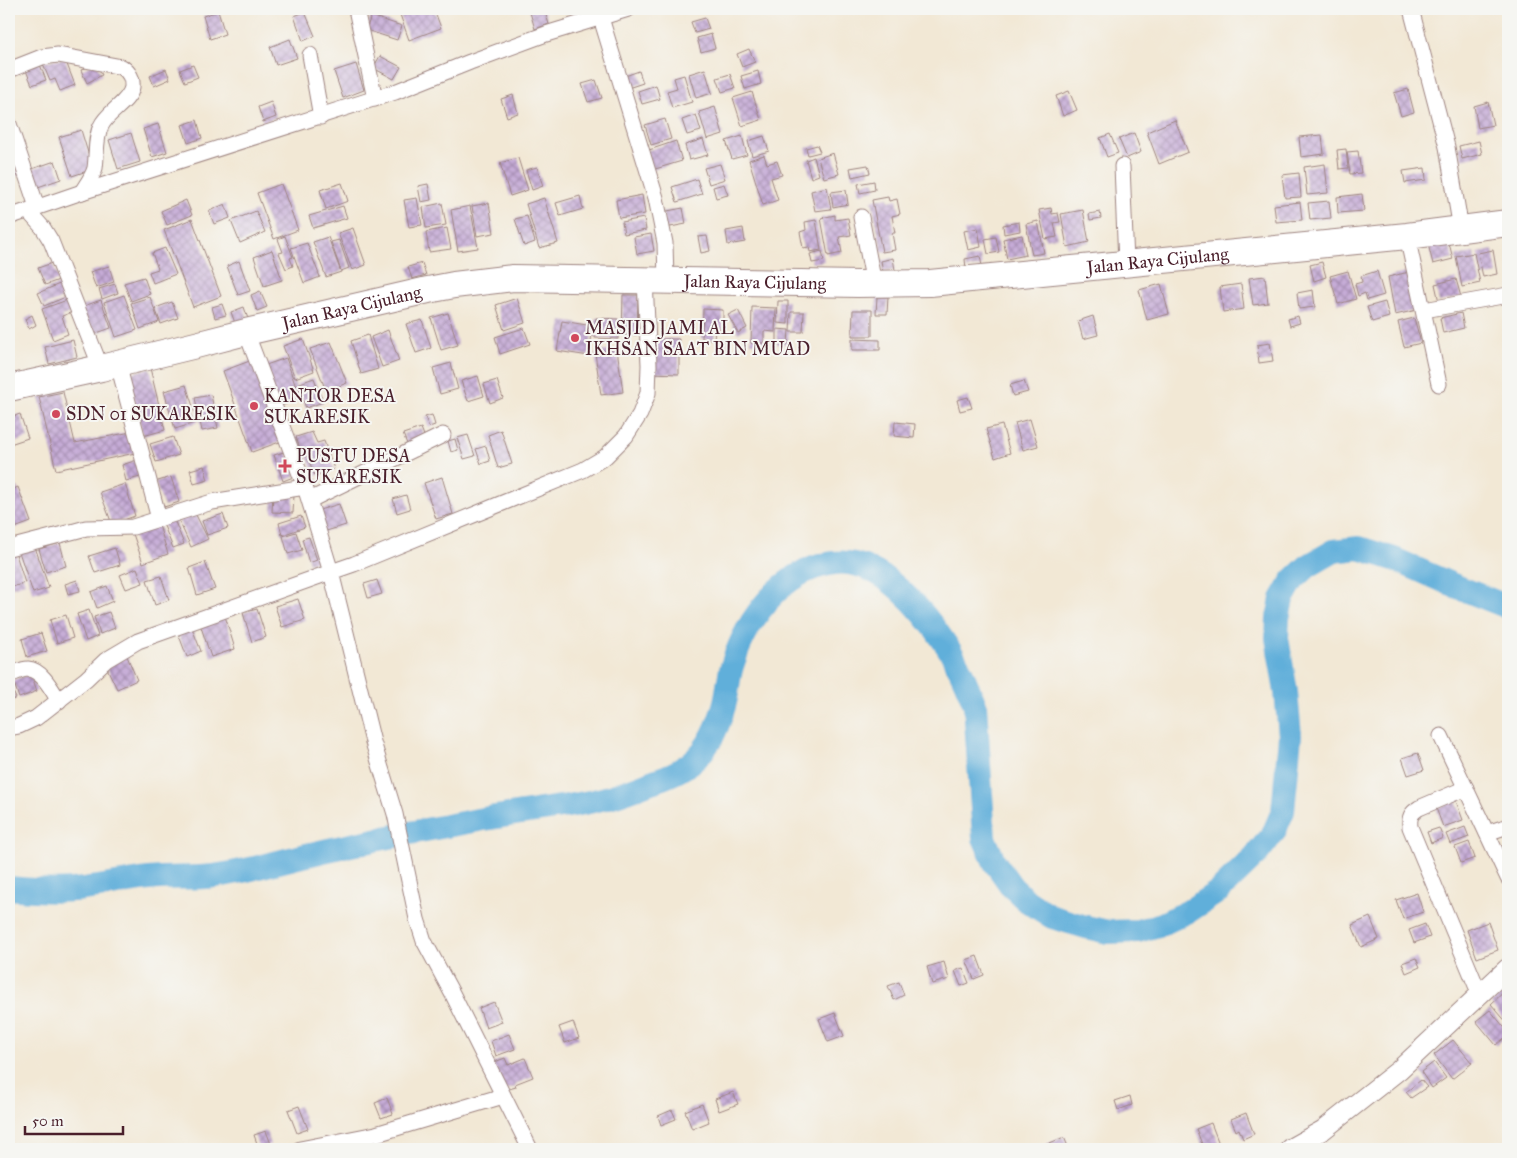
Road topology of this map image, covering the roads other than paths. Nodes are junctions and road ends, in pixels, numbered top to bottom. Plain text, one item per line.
1 (356, 9) edge
2 (628, 9) edge
3 (1411, 9) edge
4 (601, 18) junction
5 (310, 55) dead end
6 (9, 70) edge
7 (375, 99) junction
8 (321, 116) junction
9 (9, 124) edge
10 (1122, 166) dead end
11 (82, 192) junction
12 (32, 209) junction
13 (9, 217) edge
14 (861, 217) dead end
15 (1508, 223) edge
16 (1461, 229) junction
17 (1407, 236) junction
18 (1126, 263) junction
19 (656, 280) junction
20 (874, 284) junction
21 (1508, 295) edge
22 (1424, 310) junction
23 (246, 332) junction
24 (110, 366) junction
25 (1439, 384) dead end
26 (9, 388) edge
27 (443, 435) dead end
28 (307, 494) junction
29 (159, 519) junction
30 (9, 548) edge
31 (331, 572) junction
32 (9, 675) edge
33 (59, 701) junction
34 (9, 728) edge
35 (1441, 736) dead end
36 (1466, 788) junction
37 (1508, 826) edge
38 (1487, 833) junction
39 (1508, 878) edge
40 (1508, 968) edge
41 (1480, 995) junction
42 (503, 1096) junction
43 (300, 1149) edge
44 (530, 1149) edge
45 (1288, 1149) edge

1 - 7 street
2 - 4 street
3 - 16 street
4 - 7 street
4 - 19 street
5 - 8 street
6 - 11 street
7 - 8 street
8 - 11 street
9 - 12 street
10 - 18 street
11 - 12 street
12 - 13 street
12 - 24 street
14 - 20 street
15 - 16 highway, Jalan Raya Cijulang
16 - 17 highway, Jalan Raya Cijulang
17 - 18 highway, Jalan Raya Cijulang
17 - 22 street
18 - 20 highway, Jalan Raya Cijulang
19 - 20 highway, Jalan Raya Cijulang
19 - 23 highway, Jalan Raya Cijulang
19 - 31 street
21 - 22 street
22 - 25 street
23 - 24 highway, Jalan Raya Cijulang
23 - 28 street
24 - 26 highway, Jalan Raya Cijulang
24 - 29 street
27 - 28 street
28 - 29 street
28 - 31 street
29 - 30 street
31 - 33 street
31 - 42 street
32 - 33 street
33 - 34 street
35 - 36 street
36 - 38 street
36 - 41 street
37 - 38 street
38 - 39 street
40 - 41 street
41 - 45 street
42 - 43 street
42 - 44 street

